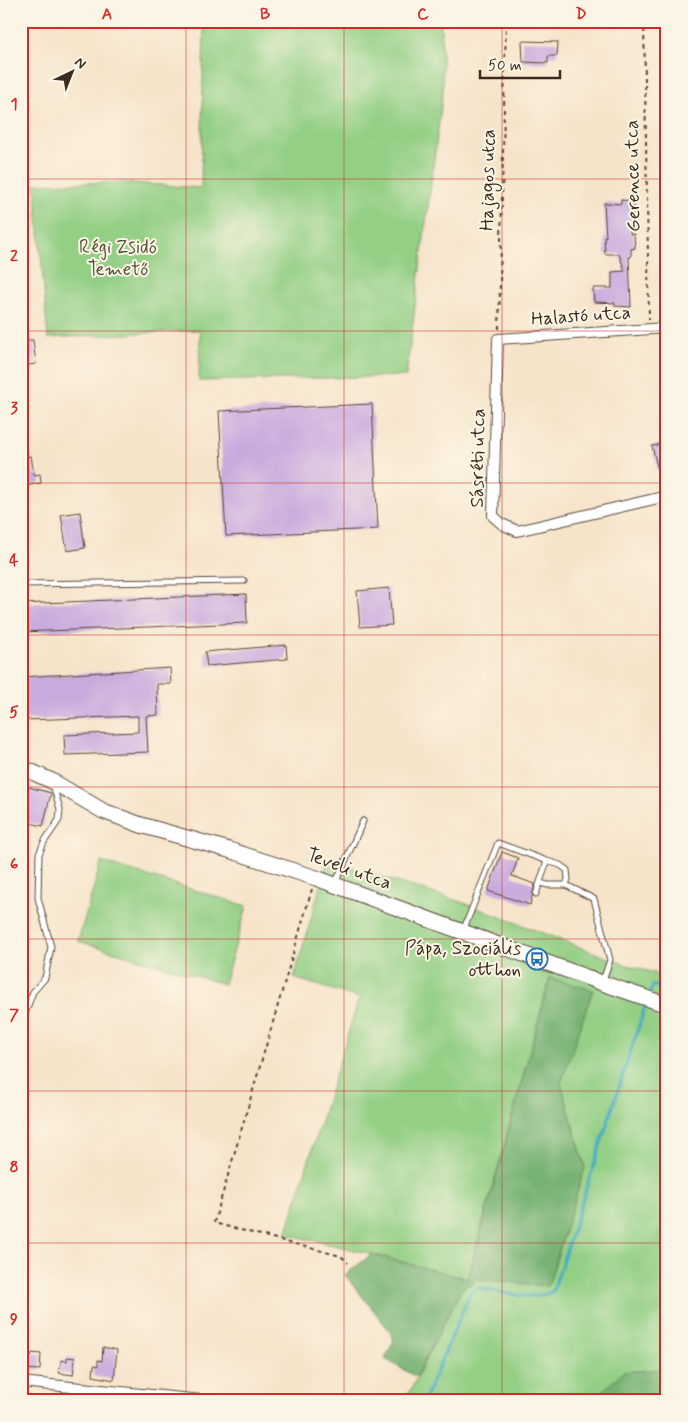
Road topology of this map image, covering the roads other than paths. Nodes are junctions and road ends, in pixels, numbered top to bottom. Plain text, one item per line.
1 (667, 328) edge
2 (498, 339) joint
3 (667, 496) edge
4 (244, 581) dead end
5 (21, 584) edge
6 (21, 767) edge
7 (52, 781) junction
8 (363, 821) dead end
9 (547, 861) junction
10 (540, 883) junction
11 (335, 885) junction
12 (566, 885) junction
13 (536, 894) dead end
14 (462, 931) junction
15 (602, 983) junction
16 (661, 1003) edge
17 (21, 1024) edge
18 (21, 1382) edge
19 (212, 1401) edge

1 - 2 street, Halastó utca
2 - 3 street, Sásréti utca
4 - 5 lane
6 - 7 main road, Teveli utca
7 - 11 main road, Teveli utca
7 - 17 lane
8 - 11 lane
9 - 10 lane
9 - 12 lane
9 - 14 lane
10 - 12 lane
10 - 13 lane
11 - 14 main road, Teveli utca
12 - 15 lane
14 - 15 main road, Teveli utca
15 - 16 main road, Teveli utca
18 - 19 street

